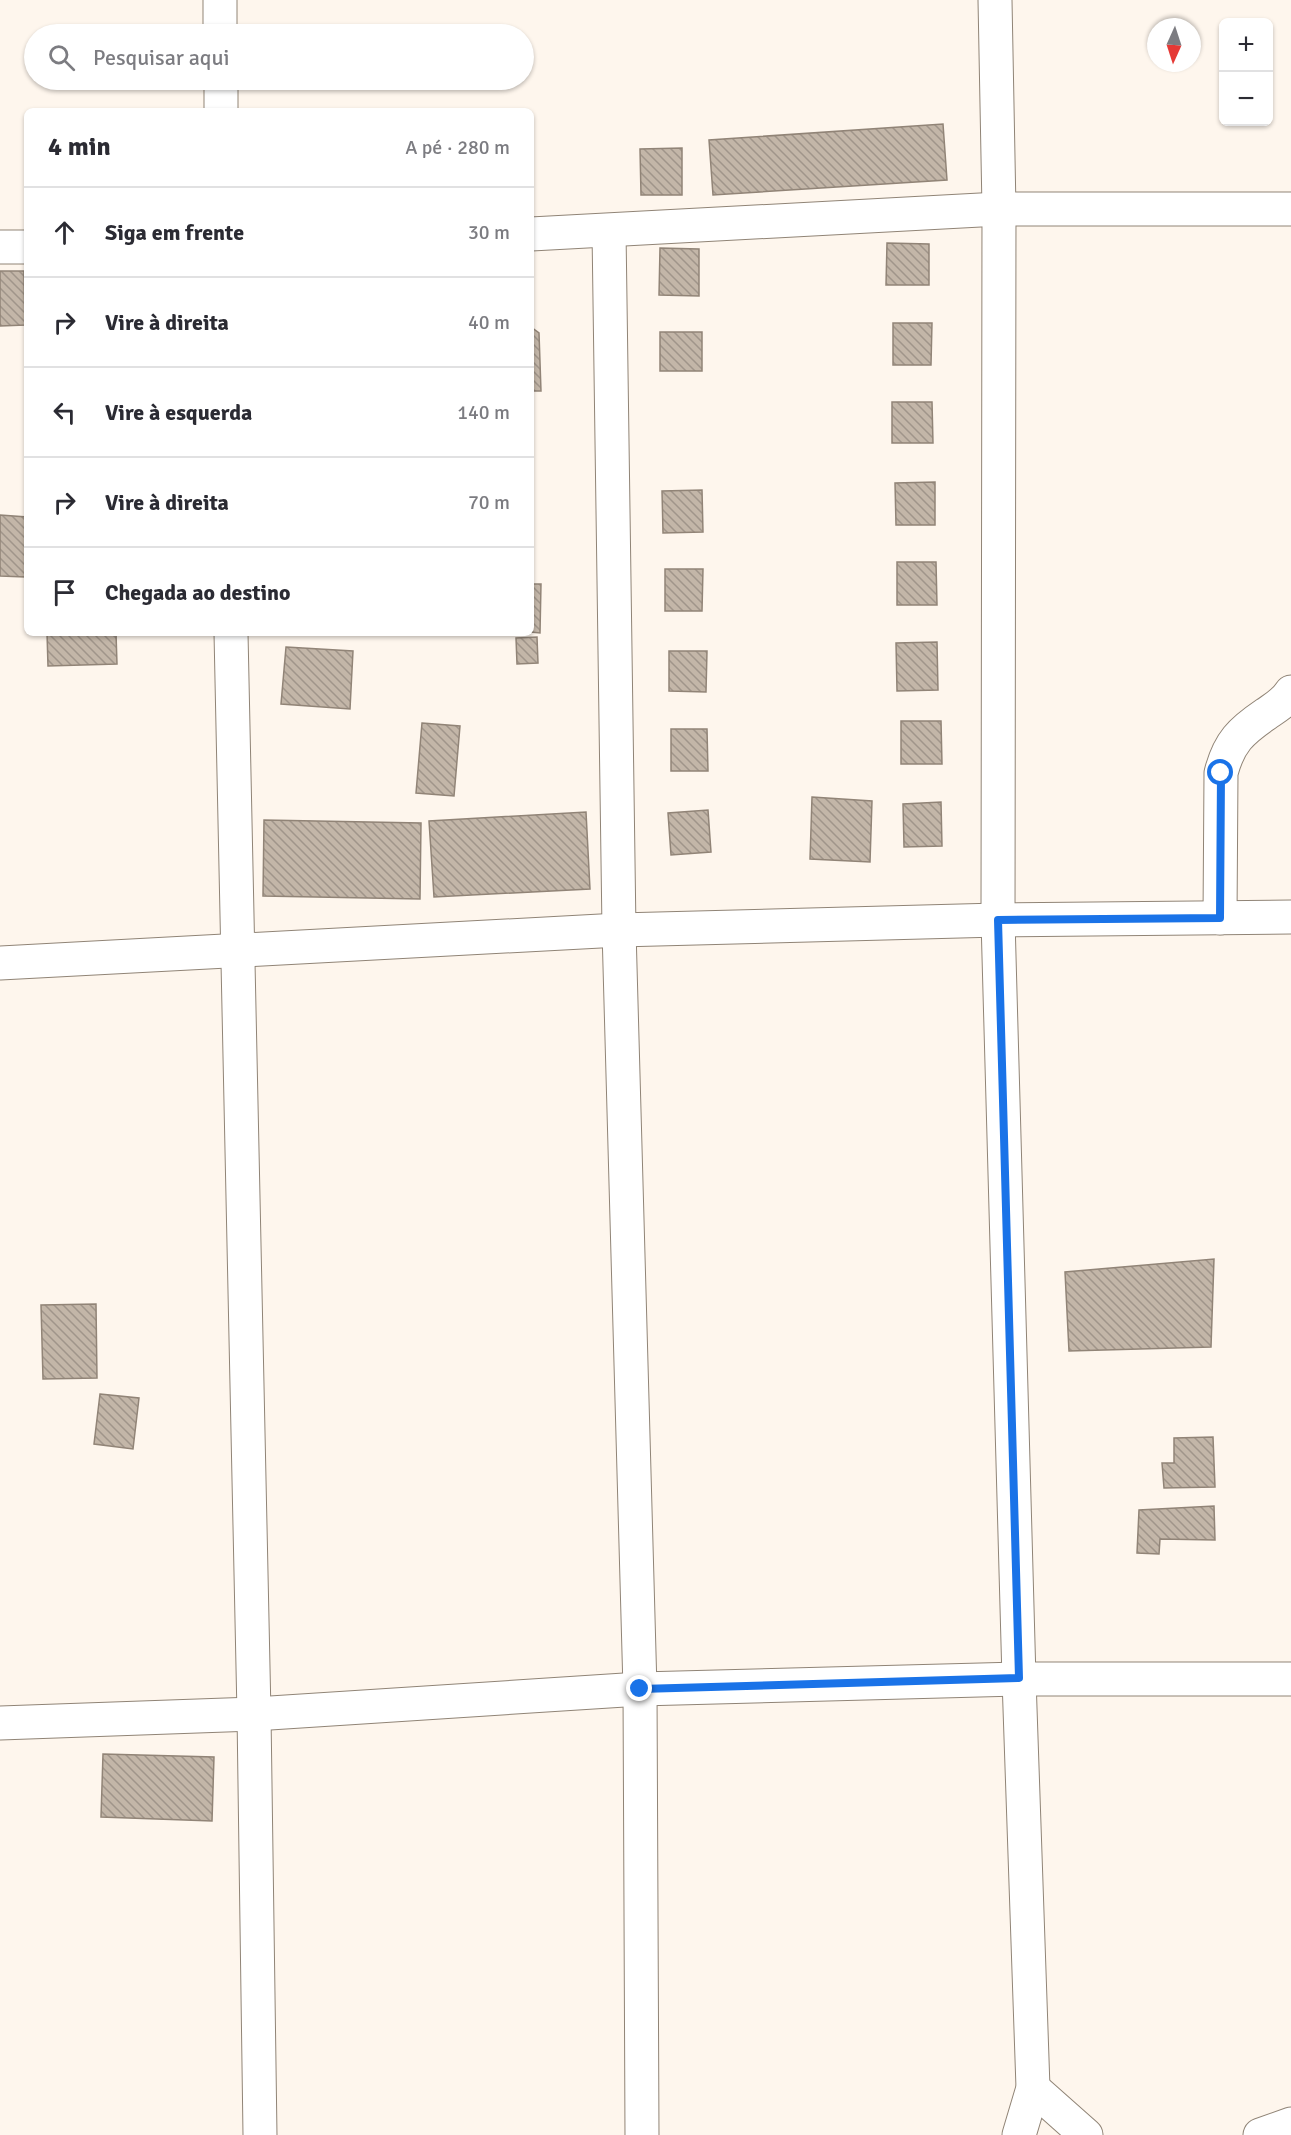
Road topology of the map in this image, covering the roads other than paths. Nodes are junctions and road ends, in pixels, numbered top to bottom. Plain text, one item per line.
1 (220, 0) edge
2 (995, 0) edge
3 (220, 24) edge
4 (221, 90) edge
5 (221, 108) edge
6 (999, 209) junction
7 (1291, 209) edge
8 (609, 231) junction
9 (534, 234) edge
10 (0, 247) edge
11 (24, 247) edge
12 (231, 636) edge
13 (1291, 692) edge
14 (1291, 917) edge
15 (1220, 918) junction
16 (998, 920) junction
17 (619, 930) junction
18 (238, 949) junction
19 (0, 963) edge
20 (1019, 1678) junction
21 (1291, 1678) edge
22 (640, 1689) junction
23 (254, 1714) junction
24 (0, 1723) edge
25 (1033, 2088) junction
26 (1291, 2124) edge
27 (260, 2135) edge
28 (642, 2135) edge
29 (1019, 2135) edge
30 (1086, 2135) edge
31 (1260, 2135) edge

1 - 3 street
2 - 6 street
4 - 5 street
6 - 7 street
6 - 8 street
6 - 16 street
8 - 9 street
8 - 17 street
10 - 11 street
12 - 18 street
13 - 15 street
14 - 15 street
15 - 16 street
16 - 17 street
16 - 20 street
17 - 18 street
17 - 22 street
18 - 19 street
18 - 23 street
20 - 21 street
20 - 22 street
20 - 25 street
22 - 23 street
22 - 28 street
23 - 24 street
23 - 27 street
25 - 29 street
25 - 30 street
26 - 31 street

